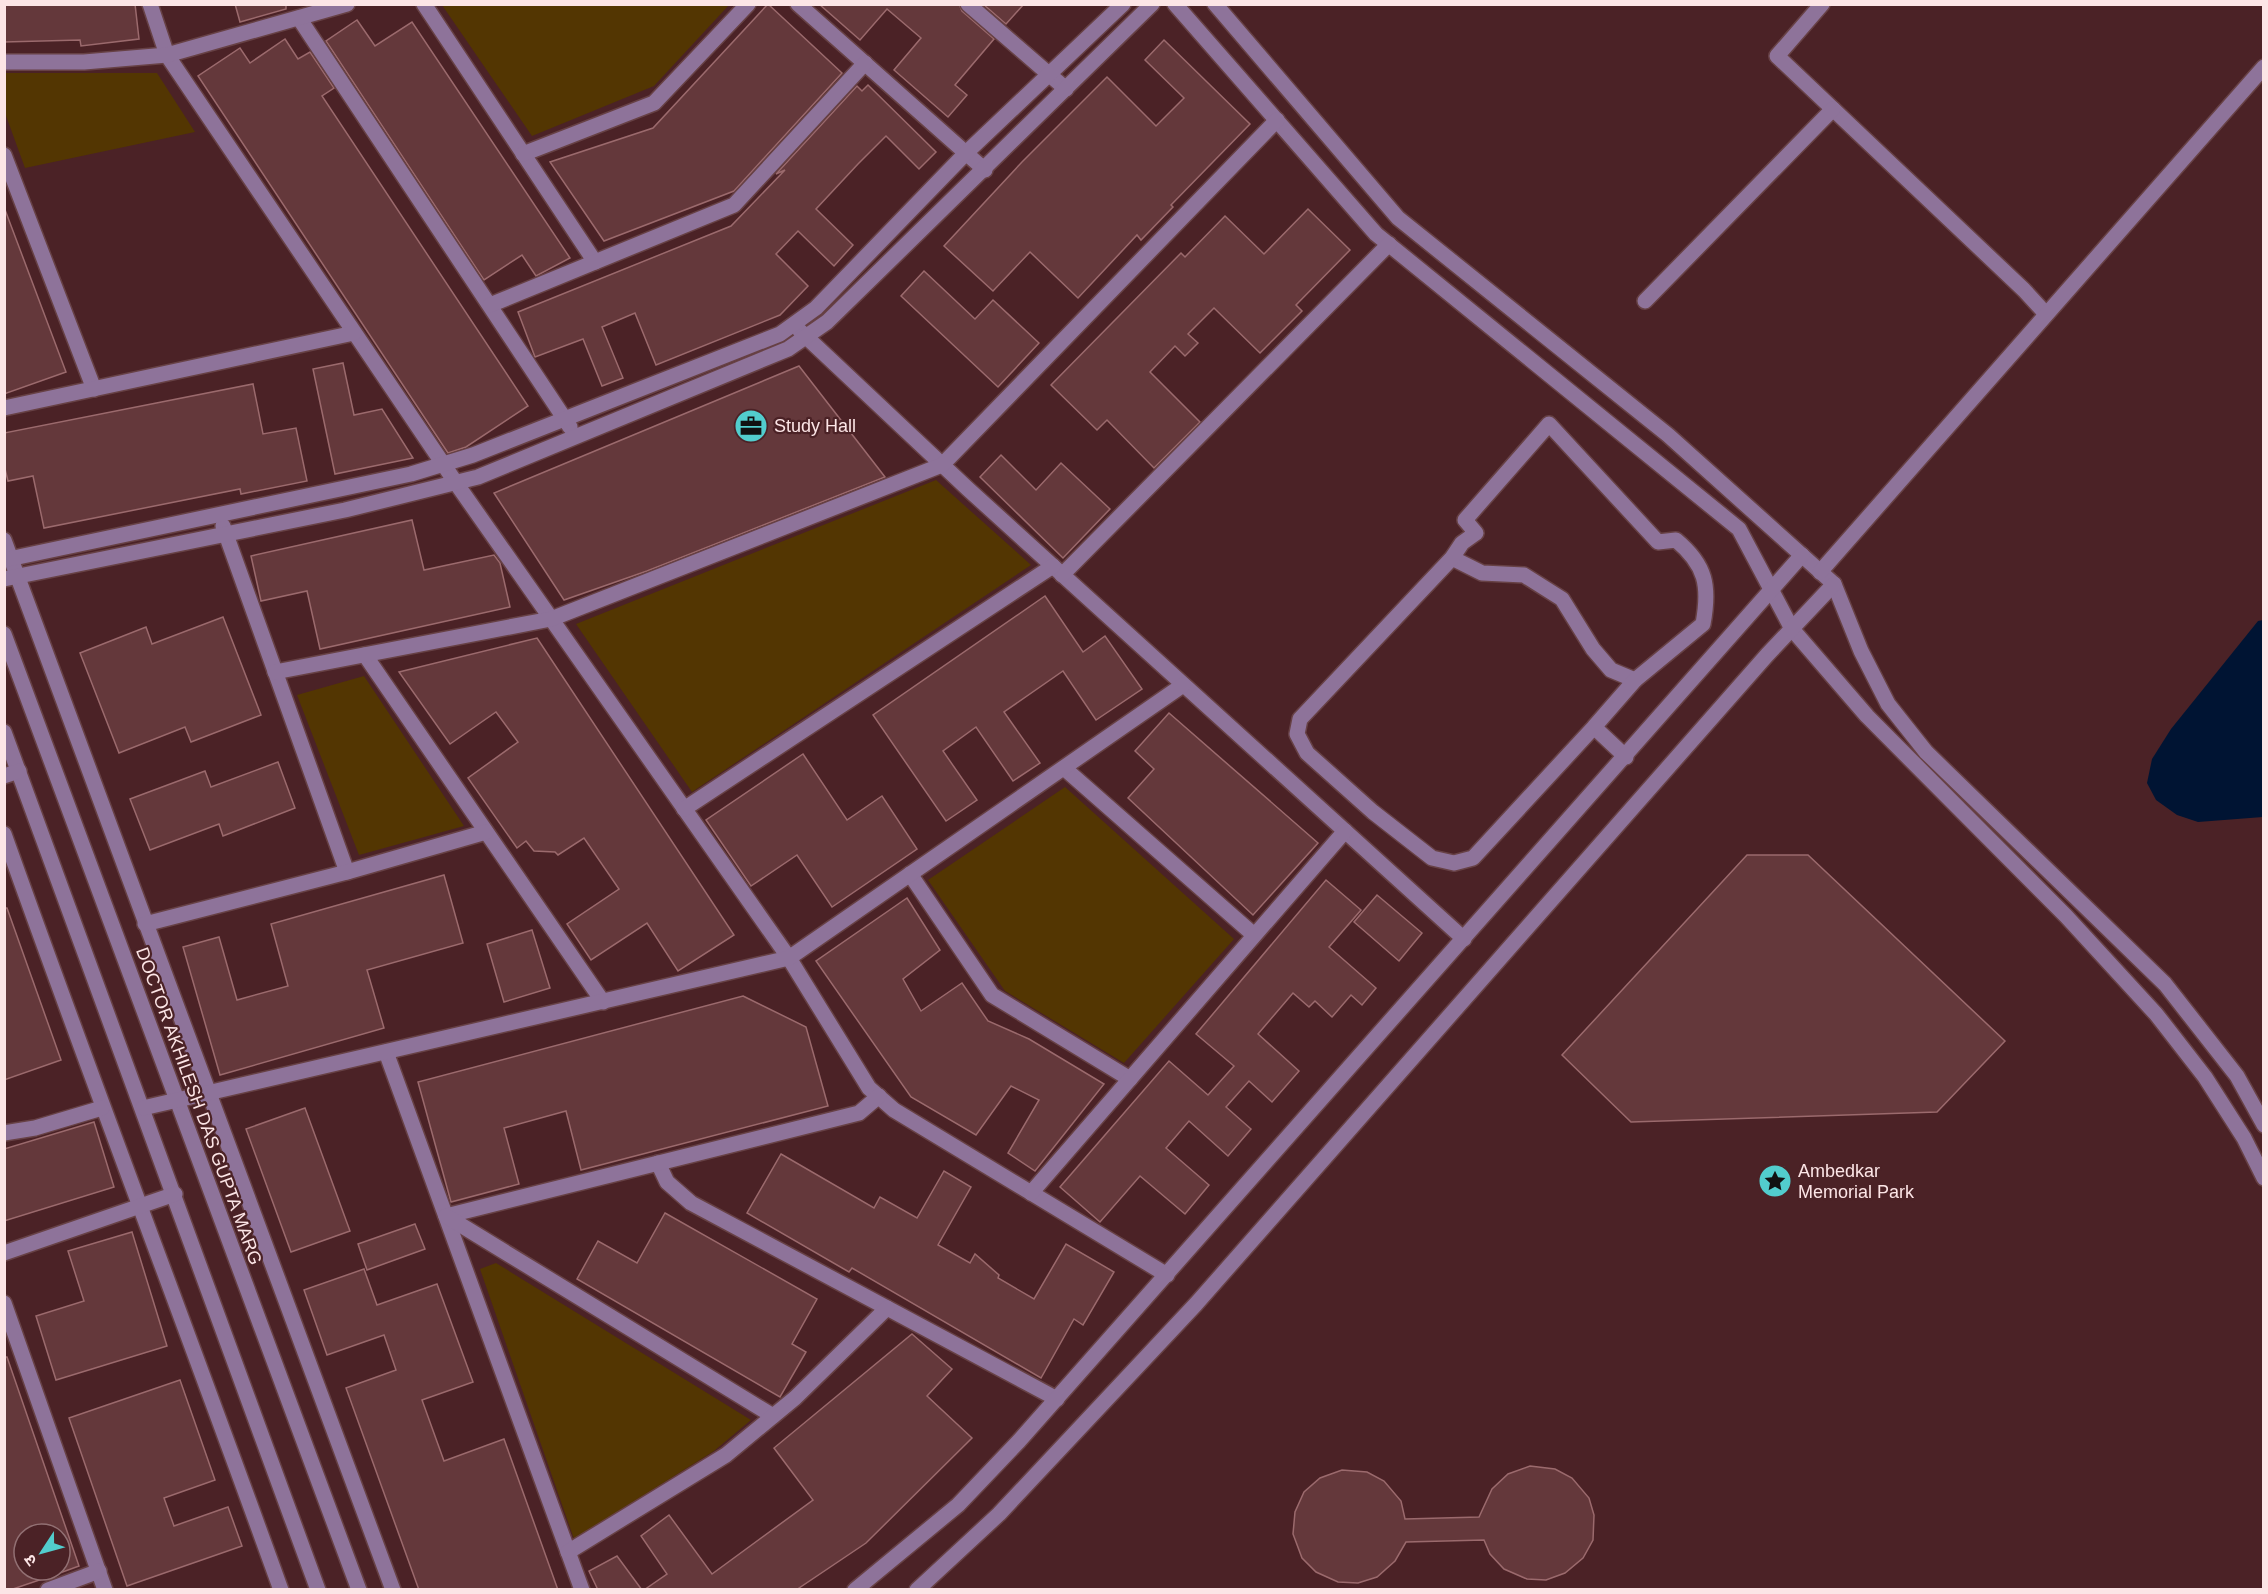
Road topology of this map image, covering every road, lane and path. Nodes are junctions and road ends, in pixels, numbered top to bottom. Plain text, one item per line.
1 (150, 4) edge
2 (347, 4) edge
3 (424, 4) edge
4 (748, 4) edge
5 (798, 4) edge
6 (968, 4) edge
7 (1123, 4) edge
8 (1152, 4) edge
9 (1175, 4) edge
10 (1215, 4) edge
11 (1822, 4) edge
12 (299, 18) junction
13 (167, 55) junction
14 (4, 62) edge
15 (865, 63) junction
16 (2264, 68) edge
17 (1048, 74) junction
18 (1066, 89) junction
19 (1833, 109) junction
20 (1277, 120) junction
21 (966, 153) junction
22 (524, 154) junction
23 (4, 155) edge
24 (984, 170) junction
25 (1389, 244) junction
26 (595, 262) junction
27 (1645, 301) dead end
28 (490, 305) junction
29 (2046, 314) junction
30 (794, 324) junction
31 (354, 333) junction
32 (807, 337) junction
33 (94, 389) junction
34 (4, 408) edge
35 (565, 419) junction
36 (577, 437) junction
37 (443, 464) junction
38 (942, 465) junction
39 (456, 483) junction
40 (219, 515) junction
41 (226, 534) junction
42 (4, 540) edge
43 (1802, 555) junction
44 (1452, 558) junction
45 (8, 559) edge
46 (1058, 571) junction
47 (1820, 572) junction
48 (11, 578) edge
49 (1834, 584) junction
50 (1772, 590) junction
51 (551, 619) junction
52 (1792, 629) junction
53 (4, 634) edge
54 (364, 655) junction
55 (275, 672) junction
56 (1635, 680) junction
57 (1184, 685) junction
58 (1594, 728) junction
59 (4, 732) edge
60 (1626, 757) junction
61 (1064, 768) junction
62 (12, 774) edge
63 (684, 809) junction
64 (1345, 831) junction
65 (486, 832) junction
66 (4, 834) edge
67 (346, 872) junction
68 (910, 874) junction
69 (145, 924) junction
70 (1254, 935) junction
71 (1464, 939) junction
72 (789, 958) junction
73 (603, 1002) junction
74 (386, 1052) junction
75 (1130, 1079) junction
76 (208, 1093) junction
77 (879, 1096) junction
78 (176, 1100) junction
79 (102, 1108) junction
80 (143, 1108) junction
81 (2264, 1125) edge
82 (4, 1134) edge
83 (658, 1163) junction
84 (2264, 1178) edge
85 (1031, 1193) junction
86 (175, 1194) junction
87 (142, 1205) junction
88 (446, 1216) junction
89 (4, 1254) edge
90 (1167, 1275) junction
91 (4, 1303) edge
92 (887, 1308) junction
93 (1057, 1399) junction
94 (773, 1416) junction
95 (568, 1552) junction
96 (99, 1571) junction
97 (48, 1590) edge
98 (105, 1590) edge
99 (281, 1590) edge
100 (318, 1590) edge
101 (359, 1590) edge
102 (393, 1590) edge
103 (582, 1590) edge
104 (855, 1590) edge
105 (917, 1590) edge

1 - 13 street
2 - 12 street
3 - 22 street
4 - 22 street
5 - 15 street
6 - 17 street
7 - 17 street
8 - 18 street
9 - 20 street
10 - 43 street
11 - 19 street
12 - 13 street
12 - 28 street
13 - 14 street
13 - 31 street
15 - 21 street
15 - 26 street
16 - 29 street
17 - 18 street
17 - 21 street
18 - 24 street
19 - 27 street
19 - 29 street
20 - 25 street
20 - 38 street
21 - 24 street
21 - 30 street
22 - 26 street
23 - 33 street
24 - 32 street
25 - 46 street
25 - 50 street
26 - 28 street
28 - 35 street
29 - 47 street
30 - 32 street
30 - 35 street
31 - 33 street
31 - 37 street
32 - 36 street
32 - 38 street
33 - 34 street
35 - 36 street
35 - 37 street
36 - 39 street
37 - 39 street
37 - 40 street
38 - 46 street
38 - 51 street
39 - 41 street
39 - 51 street
40 - 41 street
40 - 45 street
41 - 48 street
41 - 55 street
42 - 45 street
43 - 47 street
43 - 50 street
44 - 56 street
44 - 56 street
44 - 58 street
45 - 48 street
46 - 57 street
46 - 63 street
47 - 49 street
48 - 69 street
49 - 52 street
49 - 81 street
50 - 52 street
50 - 60 street
51 - 54 street
51 - 63 street
52 - 84 street
52 - 105 street
53 - 78 street, DOCTOR AKHILESH DAS GUPTA MARG
54 - 55 street
54 - 65 street
55 - 67 street
56 - 58 street
57 - 61 street
57 - 64 street
58 - 60 street
59 - 62 street
60 - 71 street
61 - 68 street
61 - 70 street
62 - 80 street
63 - 72 street
64 - 70 street
64 - 71 street
65 - 67 street
65 - 73 street
66 - 79 street
67 - 69 street
68 - 72 street
68 - 75 street
69 - 76 street
70 - 75 street
71 - 90 street
72 - 73 street
72 - 77 street
73 - 74 street
74 - 76 street
74 - 88 street
75 - 85 street
76 - 78 street
76 - 102 street
77 - 83 street
77 - 85 street
78 - 80 street
78 - 101 street, DOCTOR AKHILESH DAS GUPTA MARG
79 - 82 street
79 - 87 street
80 - 86 street
83 - 88 street
83 - 92 street
85 - 90 street
86 - 87 street
86 - 100 street
87 - 89 street
87 - 99 street
88 - 94 street
88 - 95 street
90 - 93 street
91 - 96 street
92 - 93 street
92 - 94 street
93 - 104 street
94 - 95 street
95 - 103 street
96 - 97 street
96 - 98 street

